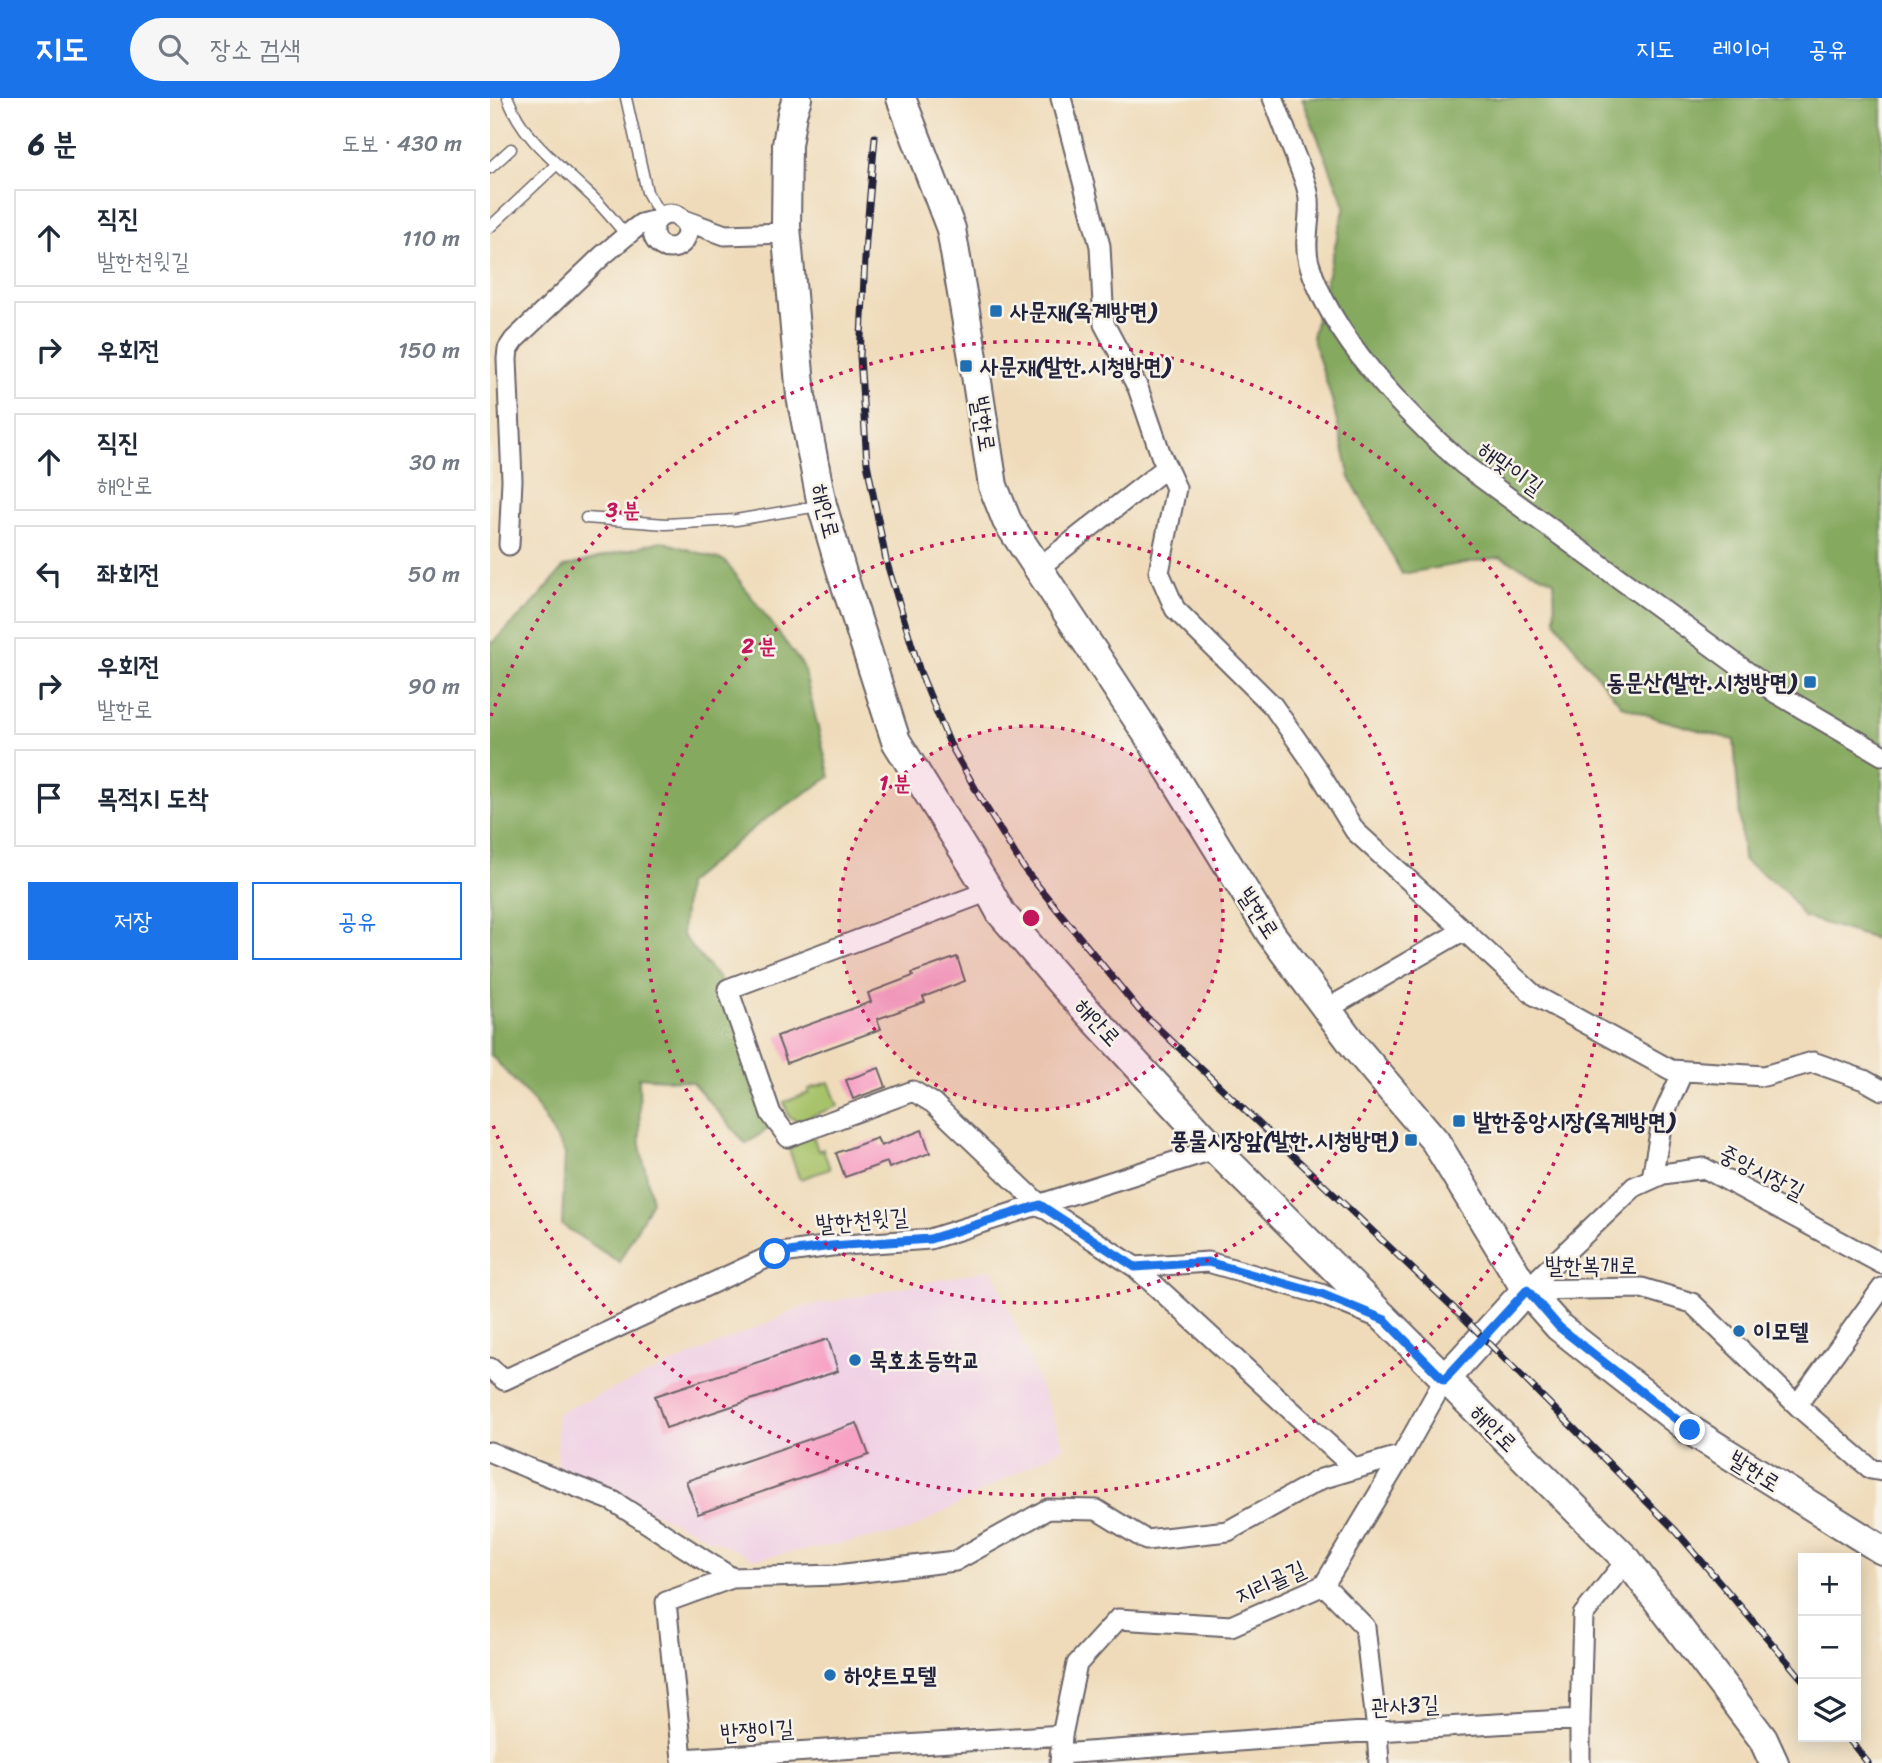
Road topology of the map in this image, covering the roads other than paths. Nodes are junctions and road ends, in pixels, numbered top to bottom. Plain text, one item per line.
1 (508, 98) edge
2 (626, 98) edge
3 (796, 98) edge
4 (901, 98) edge
5 (1061, 98) edge
6 (1273, 98) edge
7 (511, 149) dead end
8 (557, 164) junction
9 (490, 168) edge
10 (667, 218) junction
11 (490, 227) edge
12 (786, 233) junction
13 (725, 235) junction
14 (627, 236) junction
15 (670, 246) junction
16 (1167, 467) junction
17 (822, 505) junction
18 (586, 518) dead end
19 (509, 545) dead end
20 (1037, 569) junction
21 (1882, 755) edge
22 (989, 891) junction
23 (1464, 930) junction
24 (1326, 1009) junction
25 (1683, 1071) junction
26 (1882, 1090) edge
27 (1215, 1149) junction
28 (1652, 1178) junction
29 (1040, 1205) junction
30 (1882, 1264) edge
31 (1135, 1267) junction
32 (1882, 1288) edge
33 (1527, 1290) junction
34 (1385, 1320) junction
35 (490, 1368) edge
36 (1444, 1380) junction
37 (1797, 1405) junction
38 (490, 1451) edge
39 (1402, 1455) junction
40 (1355, 1469) junction
41 (1882, 1471) edge
42 (1882, 1550) edge
43 (1627, 1560) junction
44 (732, 1578) junction
45 (1324, 1585) junction
46 (1580, 1719) junction
47 (1377, 1731) junction
48 (1060, 1751) edge
49 (676, 1761) edge
50 (1379, 1763) edge
51 (1580, 1763) edge
52 (1774, 1763) edge

1 - 8 lane
2 - 10 lane
3 - 12 street, 해안로
4 - 20 street, 발한로
5 - 16 street
6 - 21 street, 해맞이길
7 - 9 lane
8 - 11 lane
8 - 14 lane
10 - 13 street
10 - 14 street
10 - 15 street
10 - 15 street
12 - 13 street
12 - 17 street, 해안로
13 - 15 street
14 - 15 street
14 - 19 street
16 - 20 street
16 - 23 street
17 - 18 lane
17 - 22 street, 해안로
20 - 24 street, 발한로
22 - 27 street, 해안로
22 - 29 street
23 - 24 street
23 - 25 street
24 - 33 street, 발한로
25 - 26 street
25 - 28 street
27 - 29 street, 발한천윗길
27 - 34 street, 해안로
28 - 30 street, 중앙시장길
28 - 33 street, 중앙시장길
29 - 31 street
29 - 35 street, 발한천윗길
31 - 34 street
31 - 40 street
32 - 37 street
33 - 36 street
33 - 37 street, 발한복개로
33 - 42 street, 발한로
34 - 36 street, 해안로
36 - 39 street, 지리골길
36 - 43 street, 해안로
37 - 41 street, 발한복개로
38 - 44 street
39 - 40 street
39 - 45 street, 지리골길
40 - 44 street
43 - 46 street
43 - 52 street, 해안로
44 - 49 street, 반쟁이길
45 - 47 street
45 - 48 street, 지리골길
46 - 47 street, 관사3길
46 - 51 street
47 - 48 street, 관사3길
47 - 50 street
48 - 49 street, 반쟁이길

